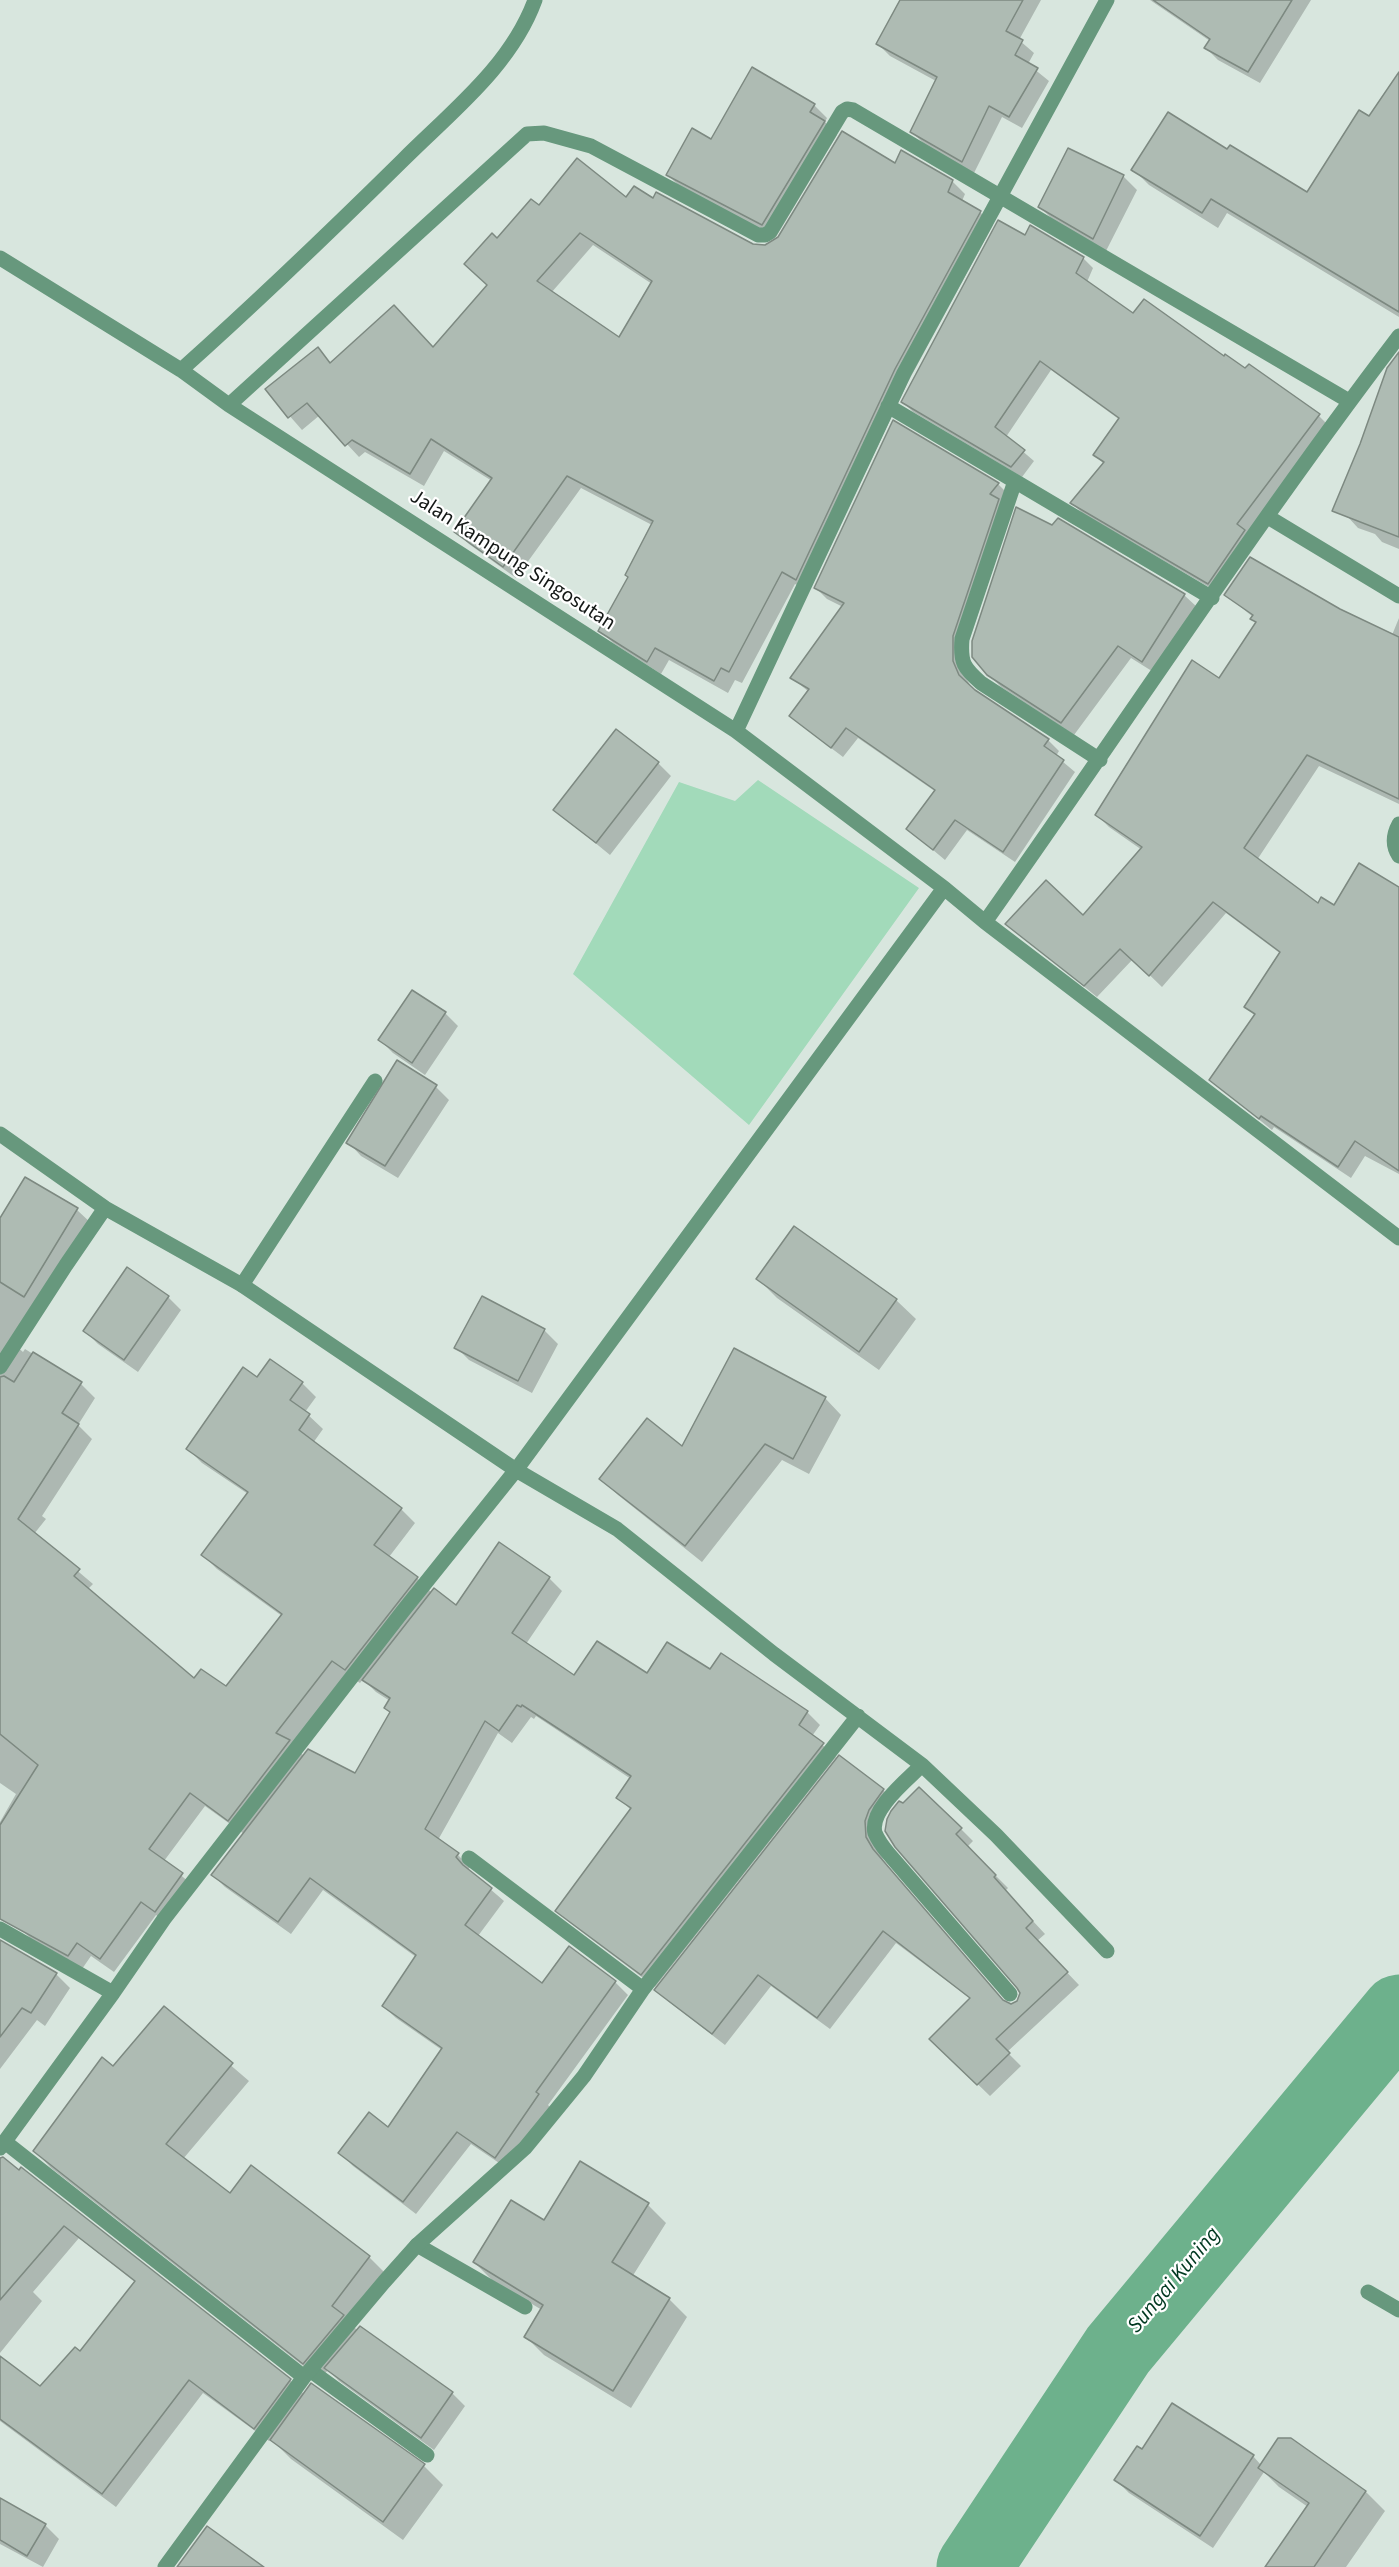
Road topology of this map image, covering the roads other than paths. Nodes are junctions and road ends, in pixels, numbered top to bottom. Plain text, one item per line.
1 (535, 0) edge
2 (1107, 0) edge
3 (1000, 197) junction
4 (0, 258) edge
5 (1399, 336) edge
6 (181, 370) junction
7 (1349, 401) junction
8 (230, 405) junction
9 (888, 406) junction
10 (1015, 481) junction
11 (1268, 517) junction
12 (1399, 596) edge
13 (1212, 598) junction
14 (736, 731) junction
15 (1100, 760) junction
16 (1399, 824) edge
17 (1399, 856) edge
18 (944, 888) junction
19 (985, 922) junction
20 (375, 1082) dead end
21 (0, 1134) edge
22 (105, 1208) junction
23 (1399, 1238) edge
24 (242, 1285) junction
25 (0, 1367) edge
26 (516, 1470) junction
27 (858, 1716) junction
28 (922, 1765) junction
29 (469, 1858) dead end
30 (0, 1929) edge
31 (1107, 1952) dead end
32 (643, 1989) junction
33 (113, 1993) junction
34 (1010, 1994) dead end
35 (3, 2145) edge
36 (417, 2245) junction
37 (1368, 2292) dead end
38 (525, 2307) dead end
39 (1399, 2310) edge
40 (307, 2374) junction
41 (427, 2455) dead end
42 (165, 2567) edge

1 - 6 street
2 - 3 street
3 - 7 street
3 - 8 street
3 - 9 street
4 - 6 street, Jalan Kampung Singosutan
5 - 7 street
6 - 8 street, Jalan Kampung Singosutan
7 - 11 street
8 - 14 street, Jalan Kampung Singosutan
9 - 10 street
9 - 14 street
10 - 13 street
10 - 15 street
11 - 12 street
11 - 13 street
13 - 15 street
14 - 18 street, Jalan Kampung Singosutan
15 - 19 street
16 - 17 street
18 - 19 street, Jalan Kampung Singosutan
18 - 26 street
19 - 23 street, Jalan Kampung Singosutan
20 - 24 street
21 - 22 street
22 - 24 street
22 - 25 street
24 - 26 street
26 - 27 street
26 - 33 street
27 - 28 street
27 - 32 street
28 - 31 street
28 - 34 street
29 - 32 street
30 - 33 street
32 - 36 street
33 - 35 street
35 - 40 street
36 - 38 street
36 - 40 street
37 - 39 street
40 - 41 street
40 - 42 street

